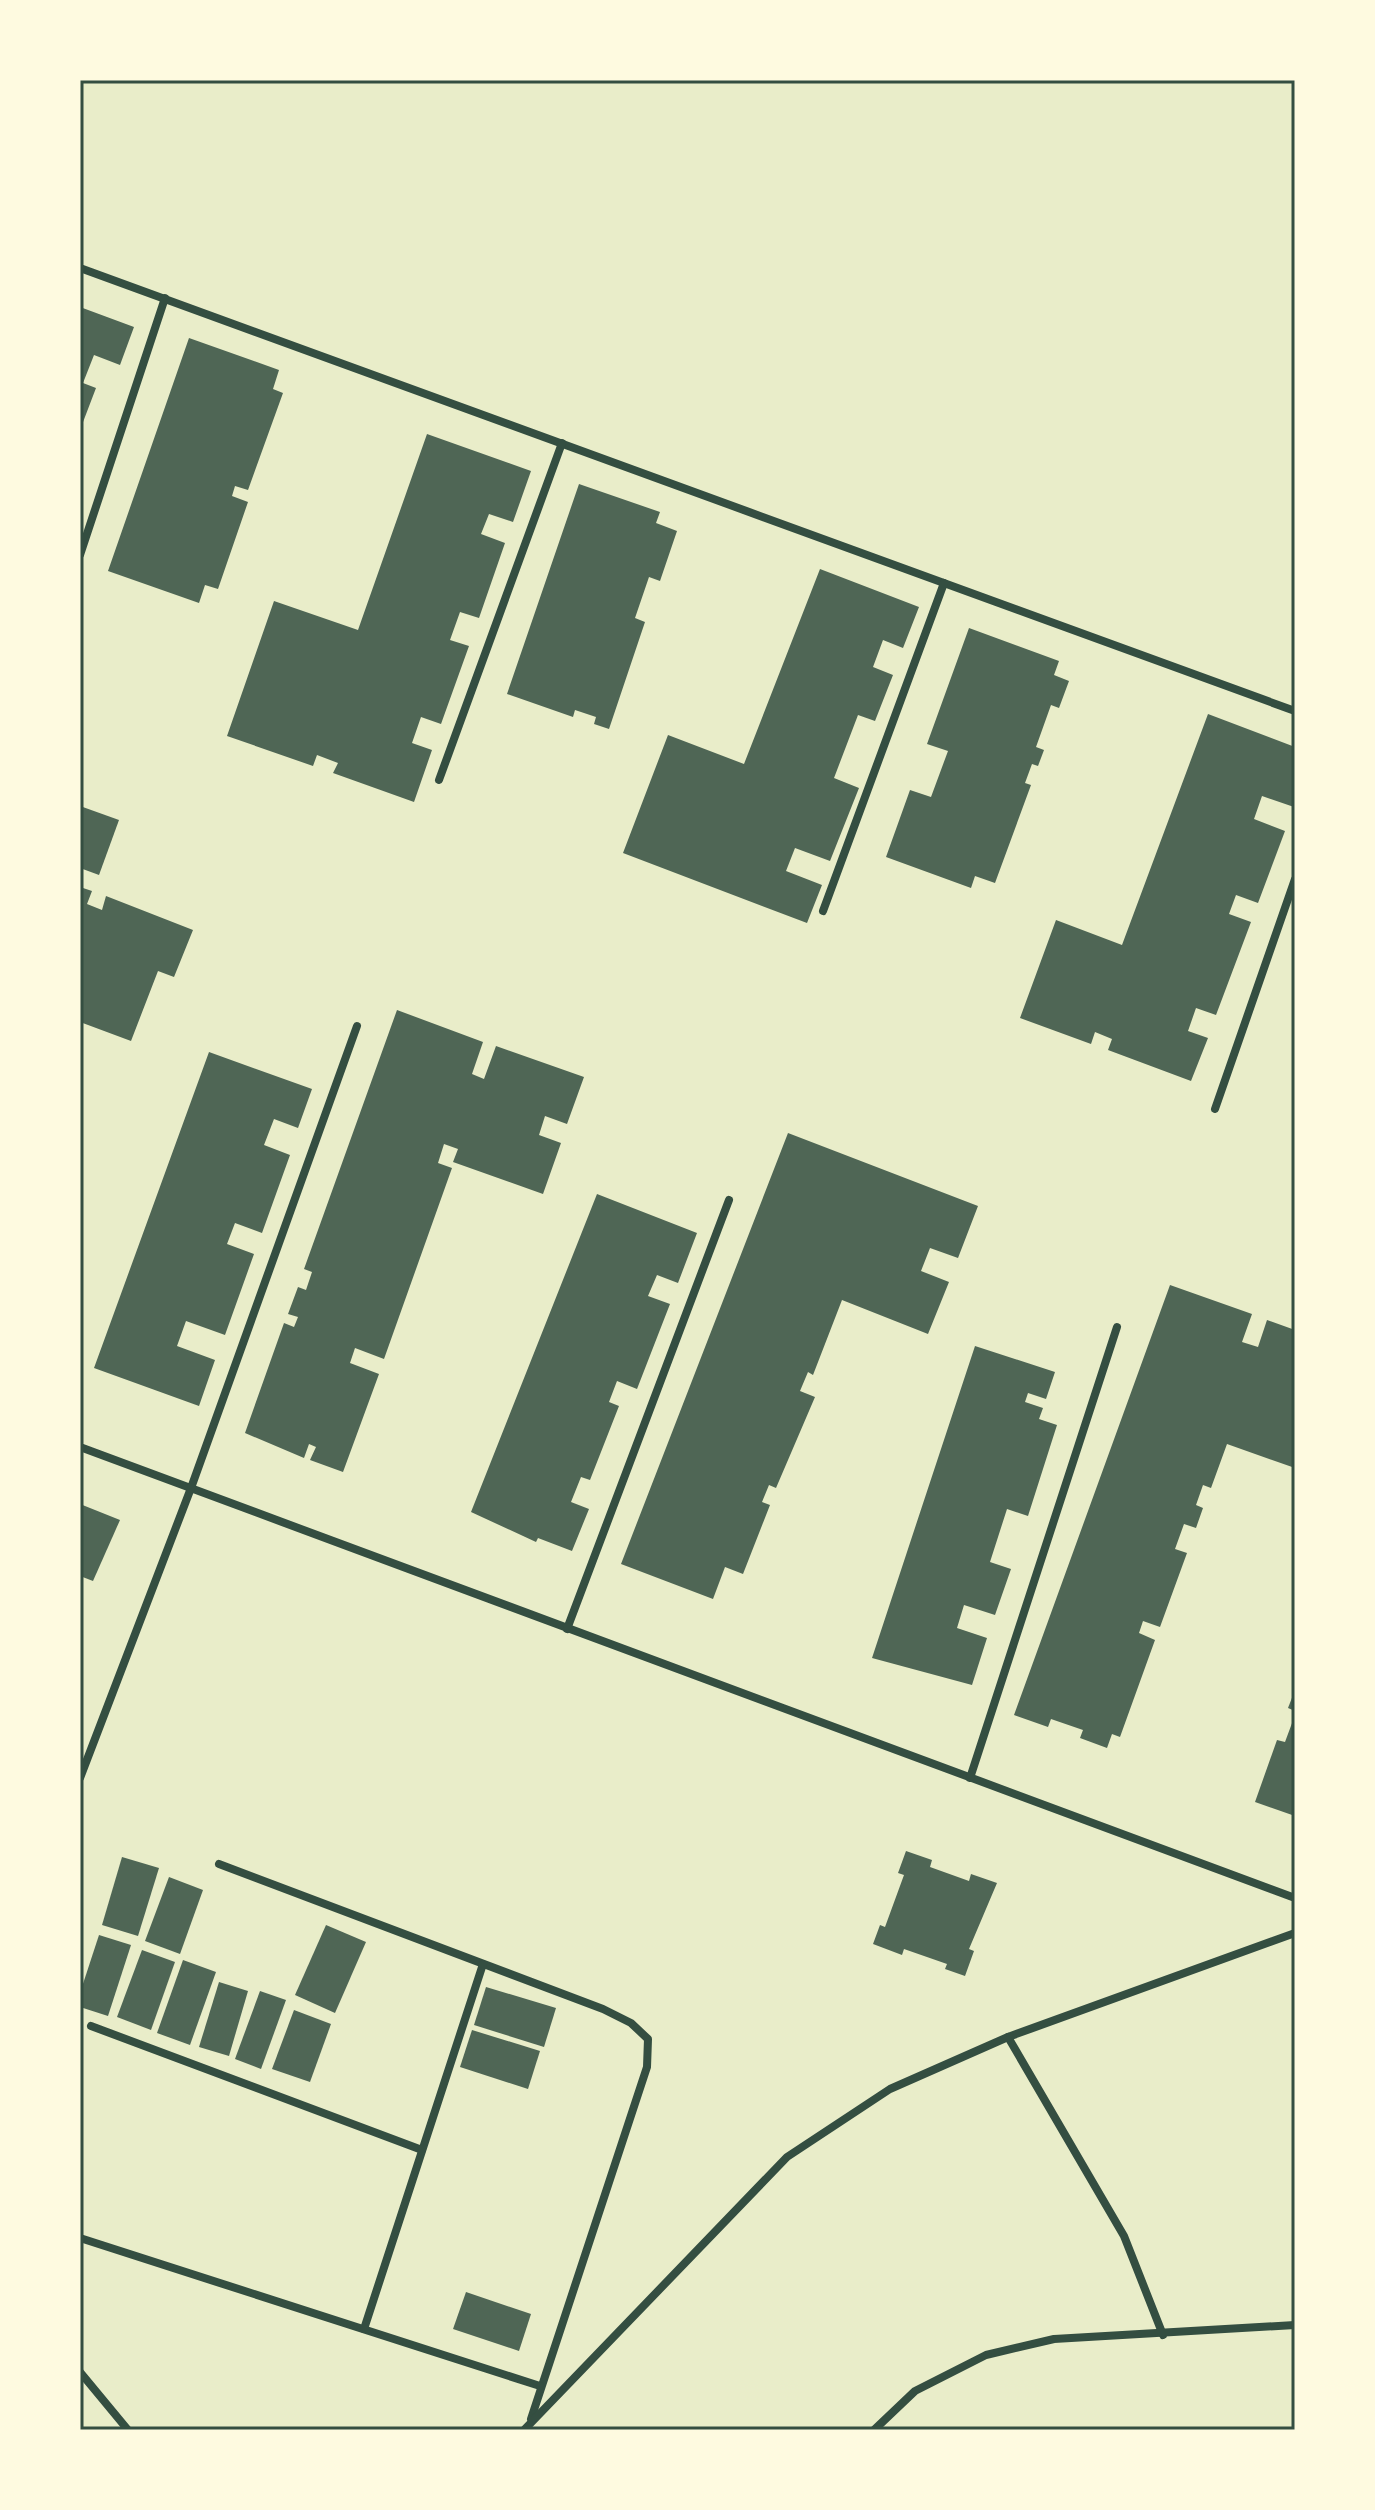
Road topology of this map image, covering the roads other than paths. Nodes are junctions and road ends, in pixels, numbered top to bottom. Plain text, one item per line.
1 (80, 268) edge
2 (165, 298) junction
3 (562, 443) junction
4 (80, 555) edge
5 (944, 583) junction
6 (1295, 711) edge
7 (439, 780) dead end
8 (1295, 879) edge
9 (823, 911) dead end
10 (357, 1026) dead end
11 (1215, 1109) dead end
12 (729, 1200) dead end
13 (1117, 1327) dead end
14 (80, 1447) edge
15 (191, 1488) junction
16 (567, 1629) junction
17 (80, 1778) edge
18 (970, 1778) junction
19 (219, 1864) dead end
20 (1295, 1898) edge
21 (1295, 1933) edge
22 (483, 1964) junction
23 (91, 2026) dead end
24 (1008, 2037) junction
25 (422, 2150) junction
26 (80, 2238) edge
27 (1295, 2325) edge
28 (364, 2329) junction
29 (1163, 2335) junction
30 (80, 2372) edge
31 (540, 2386) junction
32 (531, 2420) junction
33 (128, 2430) edge
34 (524, 2430) edge
35 (874, 2430) edge

1 - 2 street
2 - 3 street
2 - 4 street
3 - 5 street
3 - 7 street
5 - 6 street
5 - 9 street
8 - 11 street
10 - 15 street
12 - 16 street
13 - 18 street
14 - 15 street
15 - 16 street
15 - 17 street
16 - 18 street
18 - 20 street
19 - 22 street
21 - 24 street
22 - 25 street
22 - 31 street
23 - 25 street
24 - 29 street
24 - 32 street
25 - 28 street
26 - 28 street
27 - 29 street
28 - 31 street
29 - 35 street
30 - 33 street
31 - 32 street
32 - 34 street

